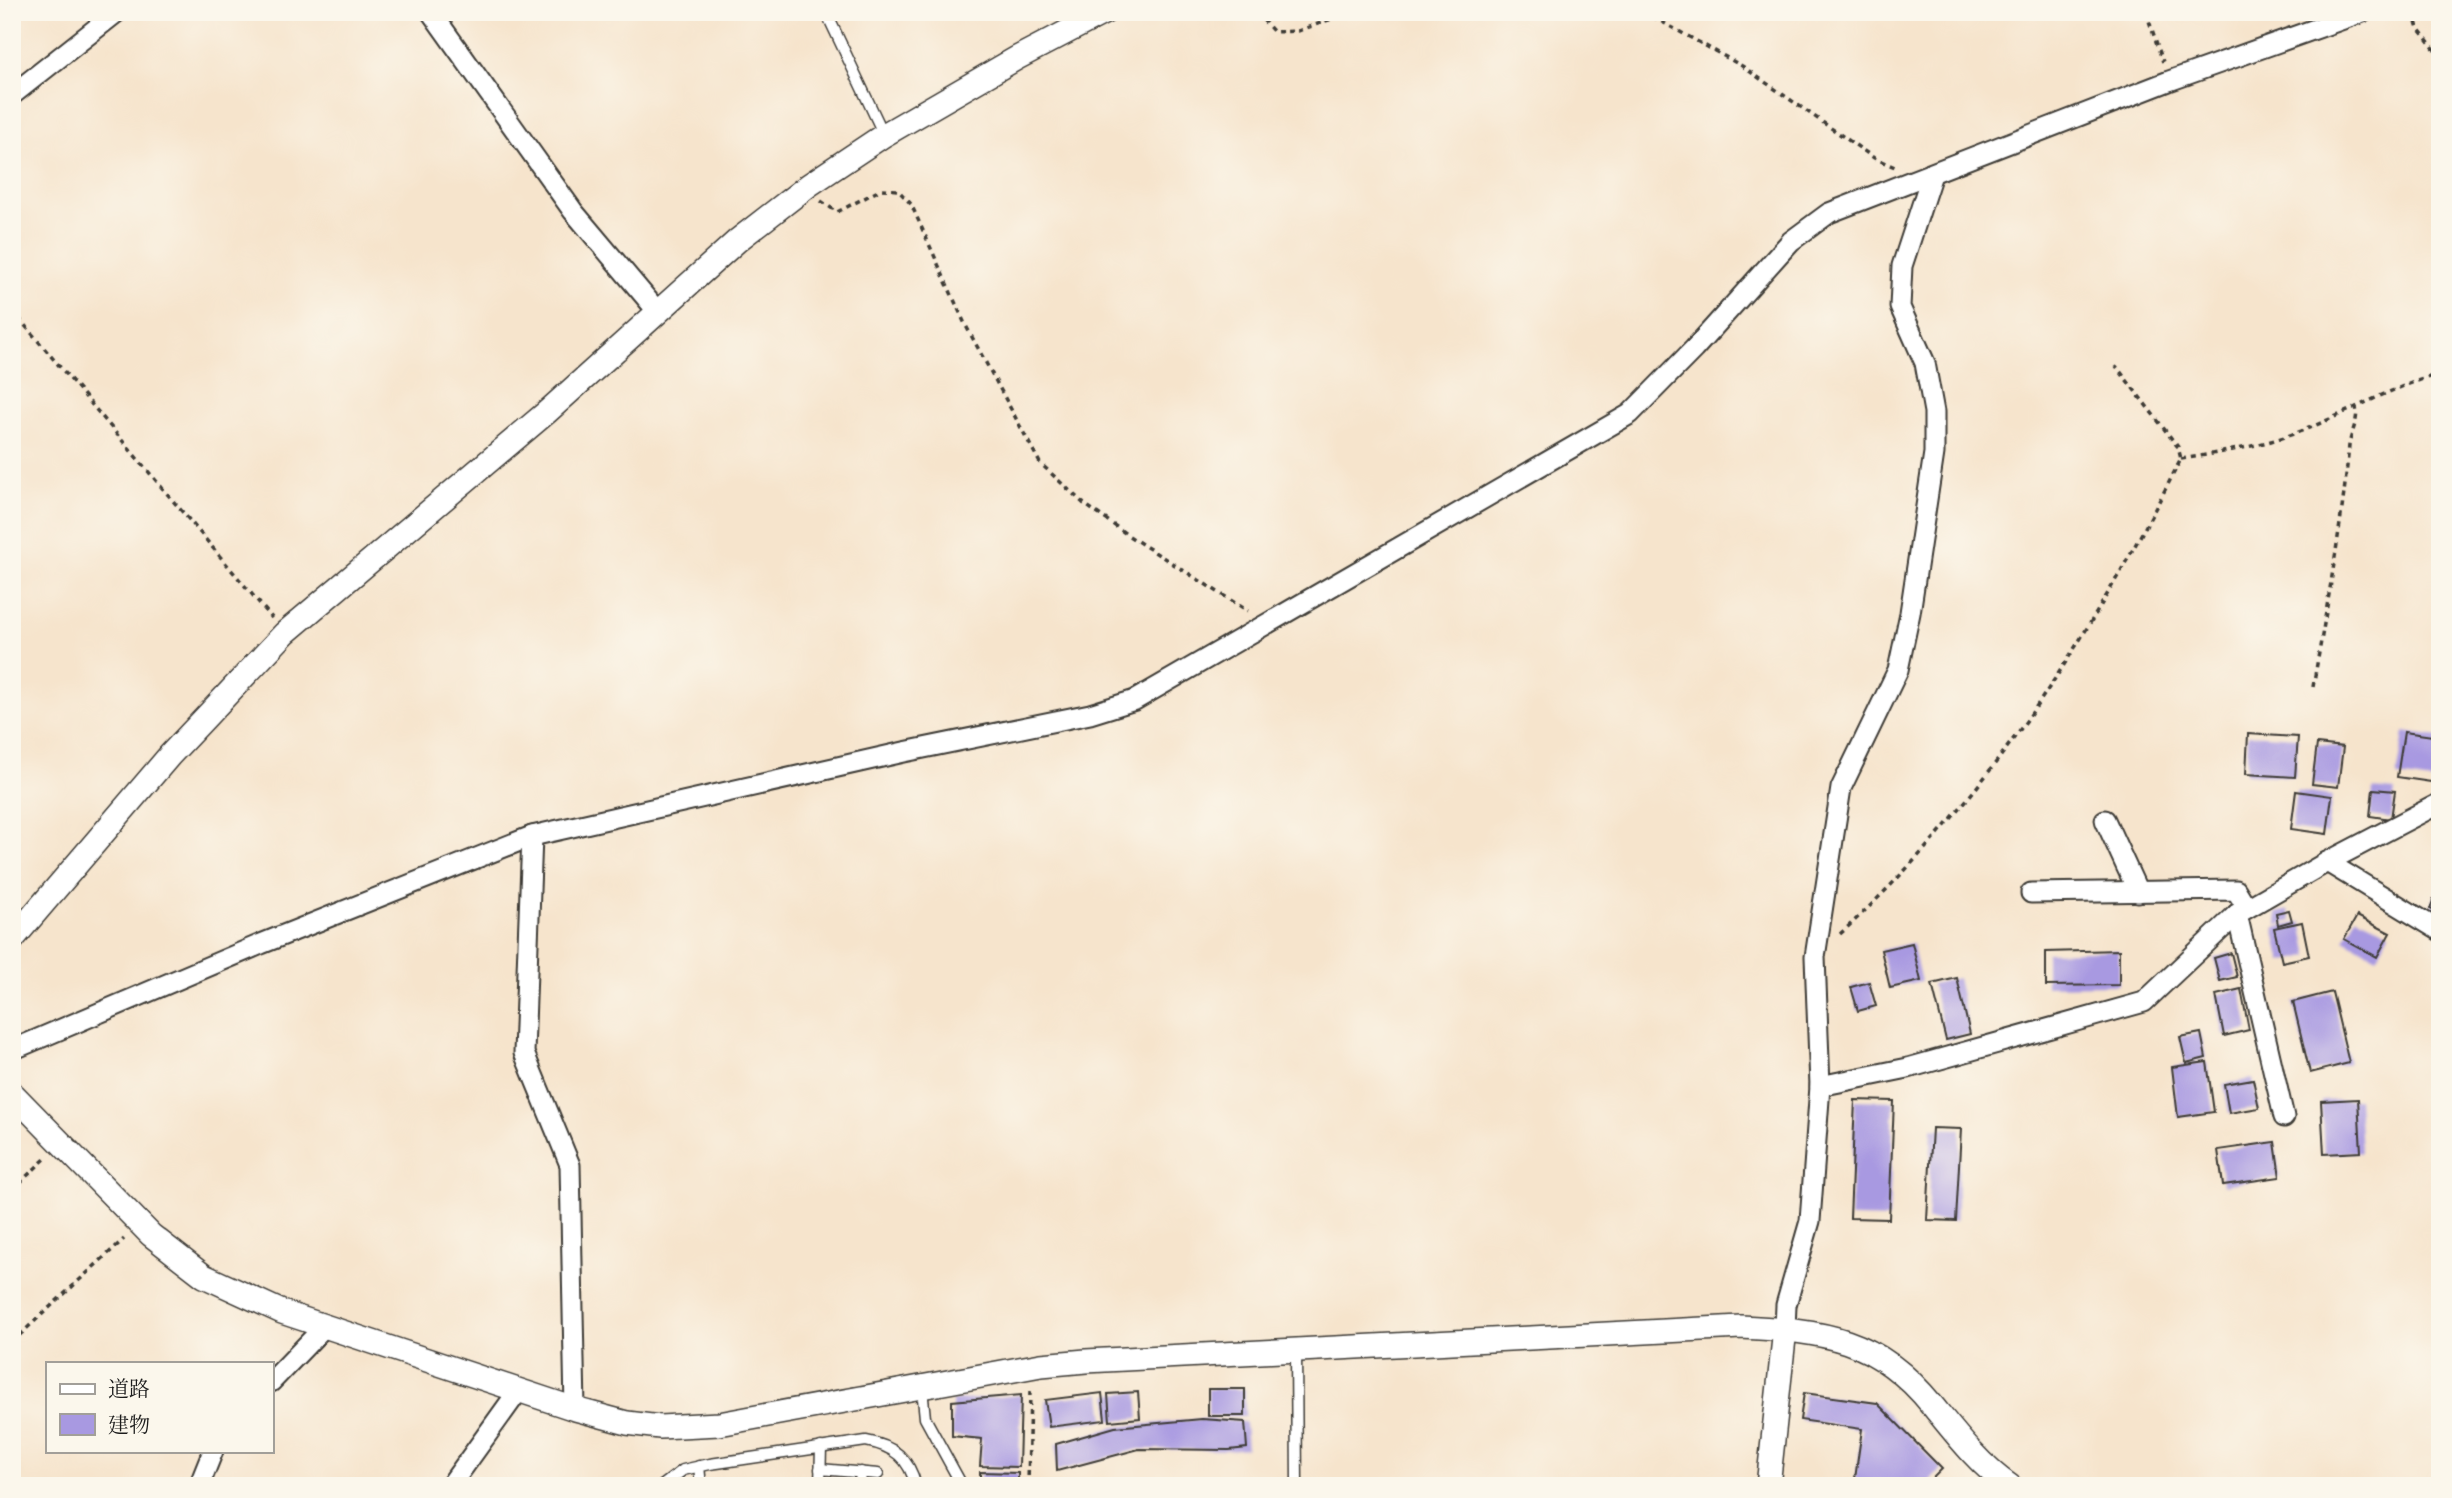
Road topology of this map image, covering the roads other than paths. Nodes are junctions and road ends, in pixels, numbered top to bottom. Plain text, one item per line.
1 (117, 12) edge
2 (431, 12) edge
3 (826, 12) edge
4 (1105, 12) edge
5 (2363, 12) edge
6 (12, 96) edge
7 (884, 135) junction
8 (1926, 175) junction
9 (657, 312) junction
10 (2440, 803) edge
11 (2105, 820) dead end
12 (533, 835) junction
13 (2327, 862) junction
14 (2138, 891) junction
15 (2031, 893) dead end
16 (2242, 911) junction
17 (2440, 931) edge
18 (12, 940) edge
19 (12, 1050) edge
20 (1820, 1086) junction
21 (12, 1093) edge
22 (2284, 1117) dead end
23 (325, 1326) junction
24 (1785, 1329) junction
25 (1296, 1350) junction
26 (273, 1380) edge
27 (922, 1387) junction
28 (519, 1390) junction
29 (575, 1409) junction
30 (821, 1447) junction
31 (213, 1452) edge
32 (699, 1466) junction
33 (820, 1469) junction
34 (861, 1472) junction
35 (878, 1474) dead end
36 (199, 1486) edge
37 (450, 1486) edge
38 (662, 1486) edge
39 (701, 1486) edge
40 (820, 1486) edge
41 (860, 1486) edge
42 (916, 1486) edge
43 (959, 1486) edge
44 (1297, 1486) edge
45 (1768, 1486) edge
46 (2010, 1486) edge

1 - 6 street
2 - 9 street
3 - 7 lane
4 - 7 street
5 - 8 street
7 - 9 street
8 - 12 street
8 - 20 street
9 - 18 street
10 - 13 street
11 - 14 street
12 - 19 street
12 - 29 street
13 - 16 street
13 - 17 street
14 - 15 street
14 - 16 street
16 - 20 street
16 - 22 street
20 - 24 street
21 - 23 street
23 - 26 street
23 - 28 street
24 - 25 street
24 - 45 street
24 - 46 street
25 - 27 street
25 - 44 lane
27 - 29 street
27 - 43 lane
28 - 29 street
28 - 37 street
30 - 32 lane
30 - 33 lane
30 - 42 lane
31 - 36 street
32 - 38 lane
32 - 39 lane
33 - 34 lane
33 - 40 lane
34 - 35 lane
34 - 41 lane

